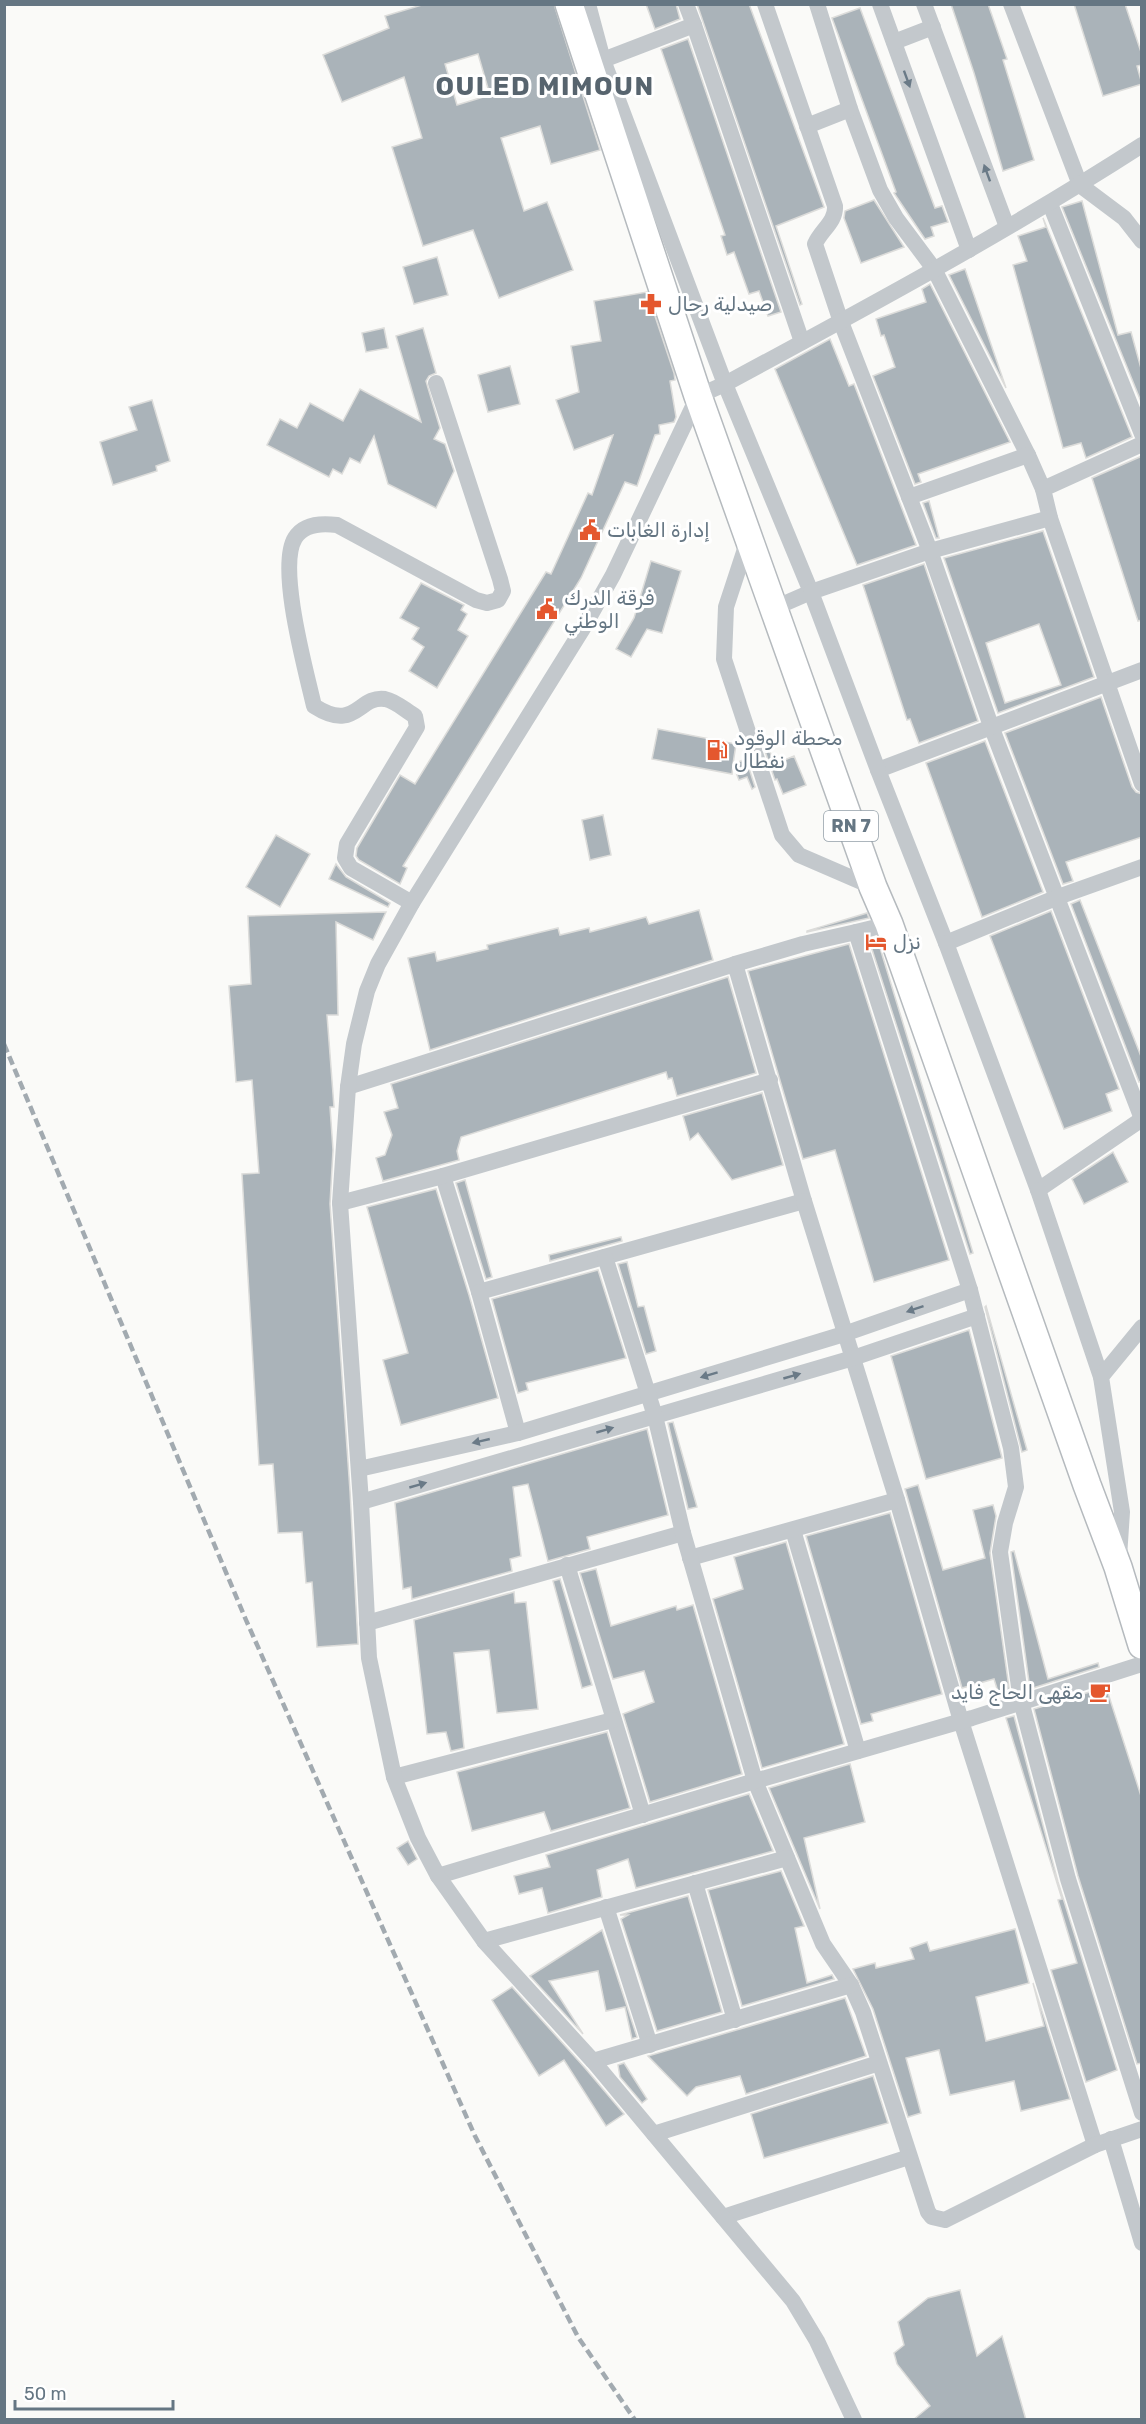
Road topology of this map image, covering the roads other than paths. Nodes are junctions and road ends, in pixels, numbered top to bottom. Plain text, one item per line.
1 (569, 4) edge
2 (588, 4) edge
3 (686, 4) edge
4 (765, 4) edge
5 (817, 4) edge
6 (880, 4) edge
7 (924, 4) edge
8 (1011, 4) edge
9 (694, 25) junction
10 (933, 27) junction
11 (894, 42) junction
12 (603, 60) junction
13 (850, 109) junction
14 (807, 126) junction
15 (1142, 145) edge
16 (1080, 185) junction
17 (1050, 204) junction
18 (1007, 227) junction
19 (1142, 241) edge
20 (969, 250) junction
21 (934, 269) junction
22 (841, 322) junction
23 (802, 342) junction
24 (436, 383) dead end
25 (725, 384) junction
26 (698, 396) junction
27 (1142, 434) edge
28 (1142, 444) edge
29 (1028, 455) junction
30 (1043, 489) junction
31 (909, 497) junction
32 (1050, 518) junction
33 (748, 540) junction
34 (930, 551) junction
35 (811, 592) junction
36 (772, 609) junction
37 (1142, 670) edge
38 (1105, 683) junction
39 (991, 726) junction
40 (878, 770) junction
41 (1142, 784) edge
42 (1142, 867) edge
43 (873, 887) junction
44 (1058, 897) junction
45 (412, 903) junction
46 (889, 924) junction
47 (856, 932) junction
48 (946, 943) junction
49 (735, 963) junction
50 (770, 1080) junction
51 (348, 1087) junction
52 (1142, 1119) edge
53 (443, 1176) junction
54 (1038, 1190) junction
55 (804, 1201) junction
56 (340, 1203) junction
57 (605, 1257) junction
58 (970, 1290) junction
59 (479, 1292) junction
60 (977, 1316) junction
61 (1142, 1327) edge
62 (844, 1334) junction
63 (853, 1358) junction
64 (1101, 1377) junction
65 (649, 1393) junction
66 (655, 1416) junction
67 (518, 1432) junction
68 (359, 1469) junction
69 (897, 1500) junction
70 (362, 1502) junction
71 (793, 1530) junction
72 (683, 1533) junction
73 (690, 1558) junction
74 (567, 1565) junction
75 (1118, 1566) junction
76 (367, 1623) junction
77 (1142, 1645) edge
78 (1142, 1664) edge
79 (1021, 1701) junction
80 (613, 1720) junction
81 (961, 1721) junction
82 (858, 1751) junction
83 (394, 1777) junction
84 (755, 1782) junction
85 (643, 1815) junction
86 (787, 1858) junction
87 (438, 1876) junction
88 (695, 1883) junction
89 (606, 1907) junction
90 (484, 1941) junction
91 (851, 1985) junction
92 (735, 2020) junction
93 (650, 2044) junction
94 (593, 2061) junction
95 (879, 2063) junction
96 (1142, 2113) edge
97 (1142, 2128) edge
98 (654, 2134) junction
99 (1103, 2142) junction
100 (909, 2157) junction
101 (723, 2217) junction
102 (1142, 2243) edge
103 (854, 2420) edge

1 - 26 main road, RN 7
2 - 12 street
3 - 9 street
4 - 14 street
5 - 13 street
6 - 11 street
7 - 10 street
8 - 16 street
9 - 12 street
9 - 23 street
10 - 11 street
18 -> 10 street
11 -> 20 street
12 - 25 street
13 - 14 street
13 - 21 street
14 - 22 street
15 - 16 street
16 - 17 street
16 - 19 street
17 - 18 street
17 - 27 street
18 - 20 street
20 - 21 street
21 - 22 street
21 - 29 street
22 - 23 street
22 - 31 street
23 - 25 street
24 - 45 street
25 - 26 street
25 - 35 street
26 - 33 main road, RN 7
26 - 45 street
28 - 30 street
29 - 30 street
29 - 31 street
30 - 32 street
31 - 34 street
32 - 34 street
32 - 38 street
33 - 36 main road, RN 7
33 - 43 street
34 - 35 street
34 - 39 street
35 - 36 street
35 - 40 street
36 - 43 main road, RN 7
37 - 38 street
38 - 39 street
38 - 41 street
39 - 40 street
39 - 44 street
40 - 48 street
42 - 44 street
43 - 46 main road, RN 7
44 - 48 street
44 - 52 street
45 - 51 street
46 - 47 street
46 - 75 main road, RN 7
47 - 49 street
47 - 58 street
48 - 54 street
49 - 50 street
49 - 51 street
50 - 53 street
50 - 55 street
51 - 56 street
52 - 54 street
53 - 56 street
53 - 59 street
54 - 64 street
55 - 57 street
55 - 62 street
56 - 68 street
57 - 59 street
57 - 65 street
58 - 60 street
58 -> 62 street
59 - 67 street
60 - 63 street
60 - 79 street
61 - 64 street
62 - 63 street
62 -> 65 street
66 -> 63 street
63 - 69 street
64 - 75 street
65 - 66 street
65 - 67 street
70 -> 66 street
66 - 72 street
67 -> 68 street
68 - 70 street
69 - 71 street
69 - 81 street
70 - 76 street
71 - 73 street
71 - 82 street
72 - 73 street
72 - 74 street
73 - 84 street
74 - 76 street
74 - 80 street
75 - 77 main road, RN 7
76 - 83 street
78 - 79 street
79 - 81 street
79 - 96 street
80 - 83 street
80 - 85 street
81 - 82 street
81 - 99 street
82 - 84 street
83 - 87 street
84 - 85 street
84 - 86 street
85 - 87 street
86 - 88 street
86 - 91 street
87 - 90 street
88 - 89 street
88 - 92 street
89 - 90 street
89 - 93 street
90 - 94 street
91 - 92 street
91 - 95 street
92 - 93 street
93 - 94 street
94 - 98 street
95 - 98 street
95 - 100 street
97 - 99 street
98 - 101 street
99 - 100 street
99 - 102 street
100 - 101 street
101 - 103 street

